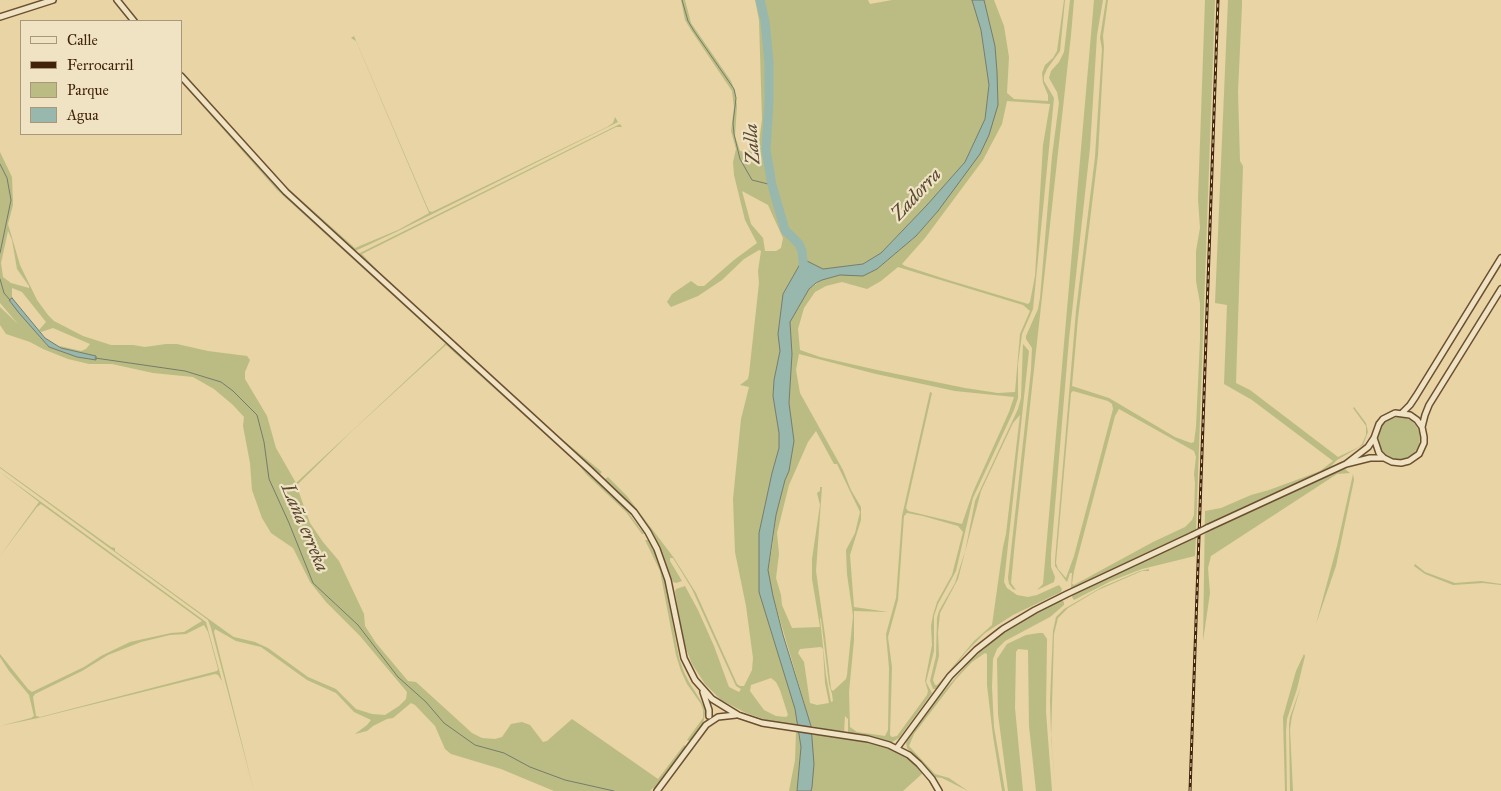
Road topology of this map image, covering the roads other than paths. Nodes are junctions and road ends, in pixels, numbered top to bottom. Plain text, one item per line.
1 (53, 0) edge
2 (117, 0) edge
3 (0, 17) edge
4 (133, 20) edge
5 (182, 77) edge
6 (1501, 258) edge
7 (1501, 288) edge
8 (1402, 413) junction
9 (1422, 427) junction
10 (1374, 438) junction
11 (1384, 458) junction
12 (1346, 464) junction
13 (700, 687) junction
14 (721, 706) junction
15 (738, 715) junction
16 (711, 718) junction
17 (896, 748) junction
18 (657, 791) edge
19 (939, 791) edge

1 - 3 street
2 - 4 street
5 - 13 street
6 - 8 street
7 - 9 street
8 - 9 street
8 - 10 street
9 - 11 street
10 - 11 street
10 - 12 street
11 - 12 street
12 - 17 street, bridge
13 - 14 street
13 - 16 street
14 - 15 street
14 - 16 street
15 - 16 street
15 - 17 street
16 - 18 street
17 - 19 street

